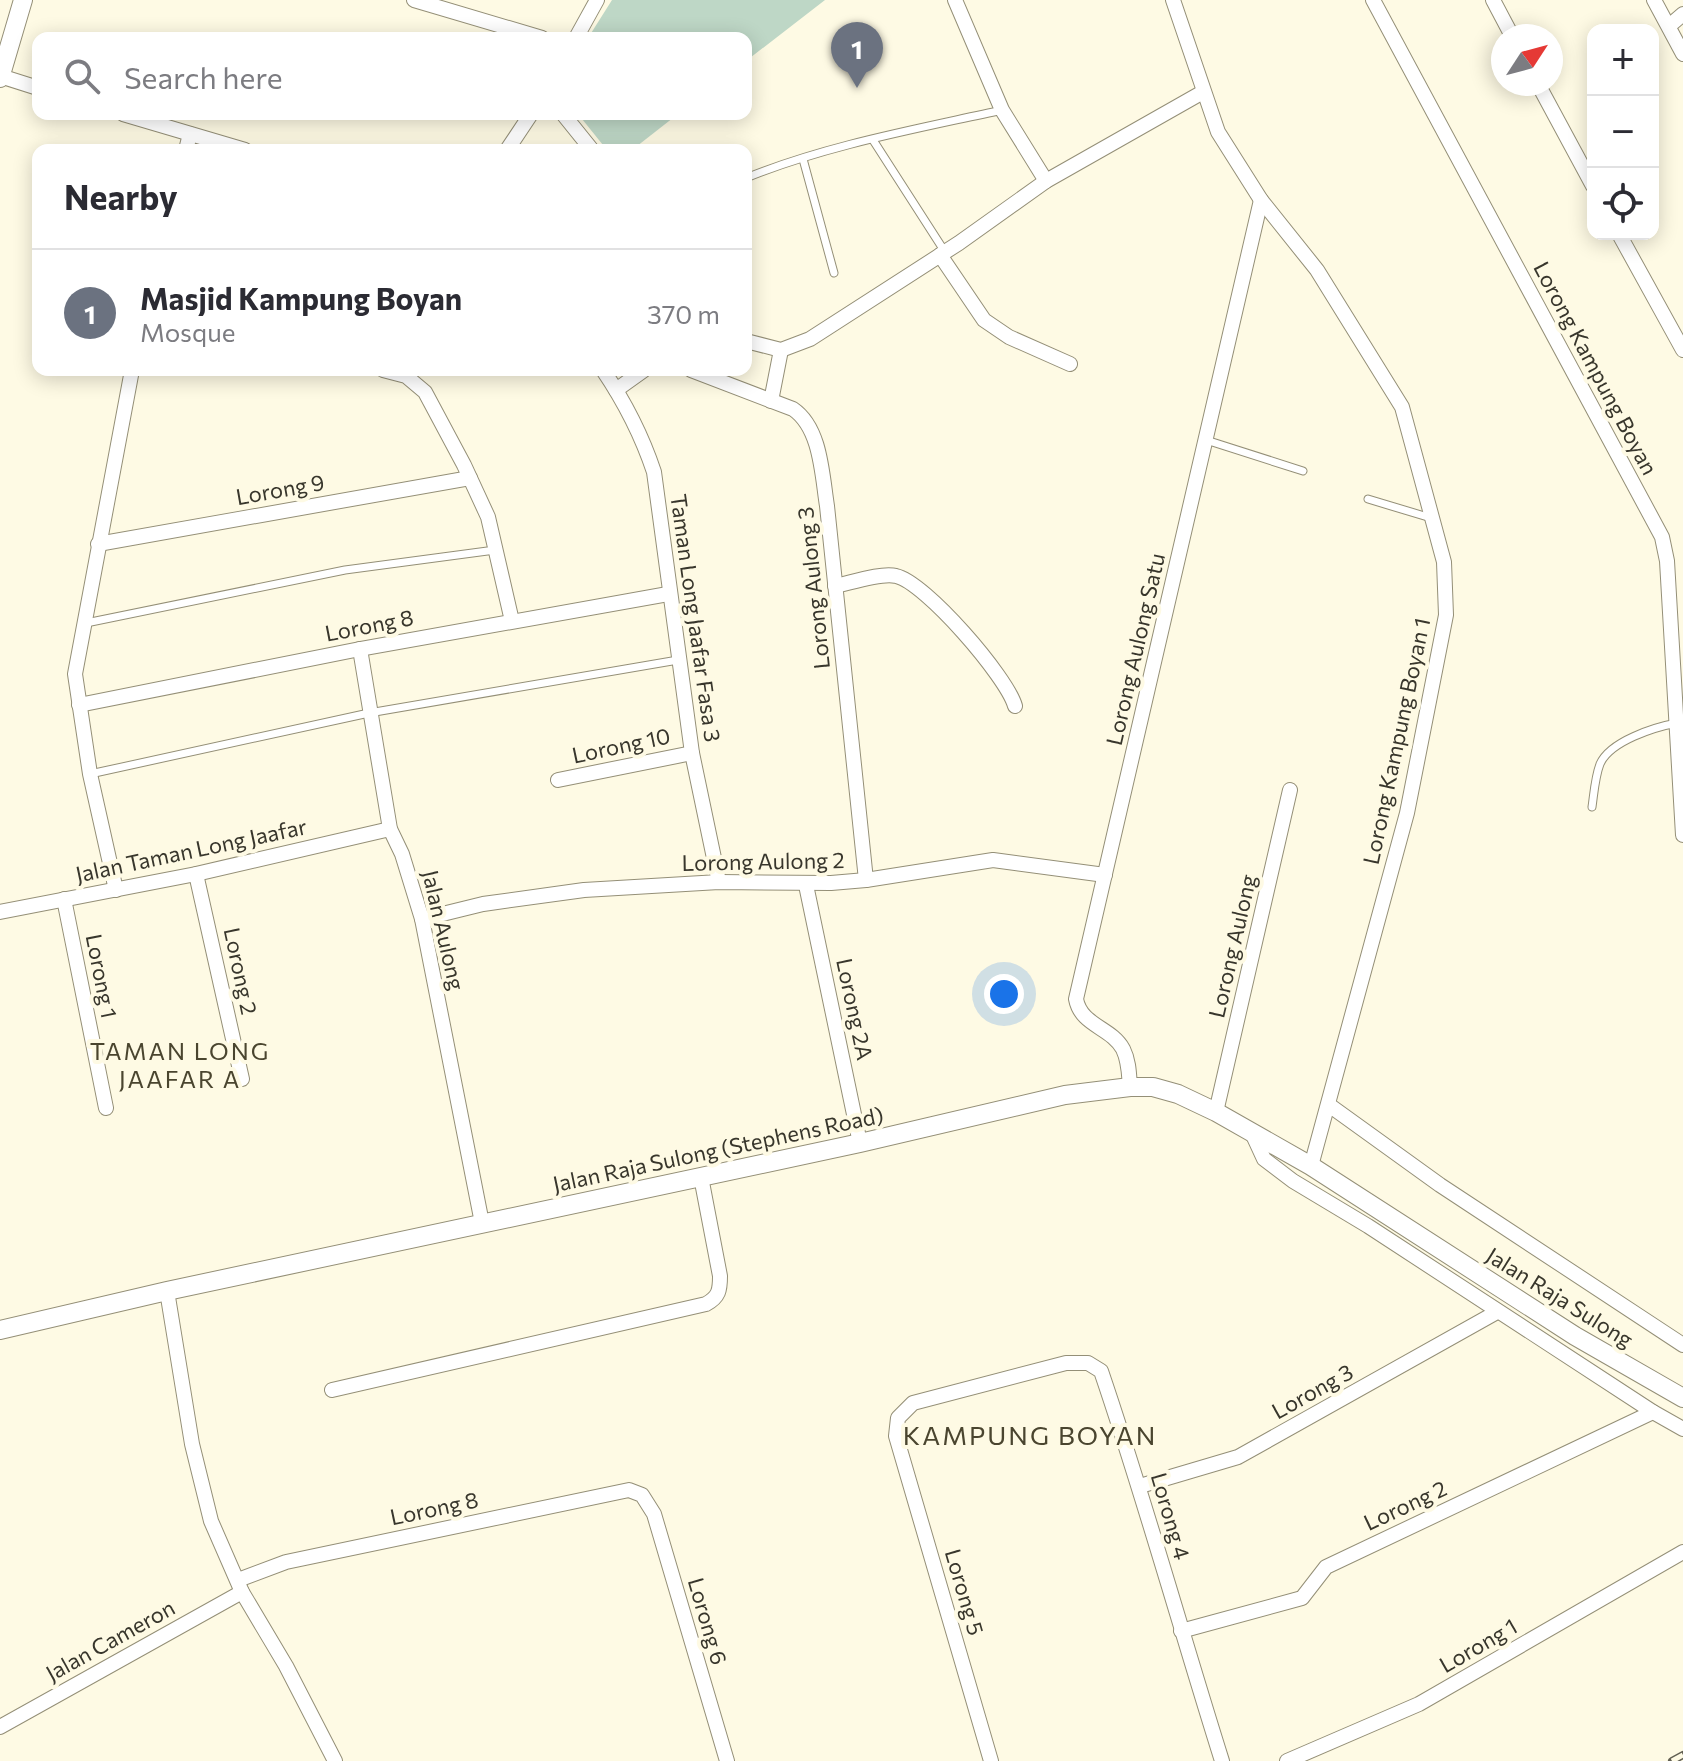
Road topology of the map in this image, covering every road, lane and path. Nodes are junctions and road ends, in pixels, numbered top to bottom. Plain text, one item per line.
1 (23, 0) edge
2 (414, 0) edge
3 (597, 0) edge
4 (955, 0) edge
5 (1173, 0) edge
6 (1373, 0) edge
7 (1493, 0) edge
8 (1654, 0) edge
9 (1683, 14) edge
10 (1506, 24) edge
11 (1669, 26) junction
12 (522, 32) edge
13 (579, 32) edge
14 (1683, 54) edge
15 (0, 77) edge
16 (32, 86) edge
17 (1203, 92) junction
18 (1544, 96) edge
19 (1002, 110) junction
20 (143, 120) edge
21 (527, 120) edge
22 (568, 120) edge
23 (190, 134) junction
24 (873, 140) junction
25 (188, 144) edge
26 (224, 144) edge
27 (511, 144) edge
28 (587, 144) edge
29 (803, 159) junction
30 (1587, 175) edge
31 (752, 176) edge
32 (1046, 181) junction
33 (1261, 200) junction
34 (1622, 240) edge
35 (942, 253) junction
36 (834, 273) dead end
37 (752, 343) edge
38 (781, 350) junction
39 (1683, 350) edge
40 (1070, 364) dead end
41 (131, 376) edge
42 (406, 376) edge
43 (607, 376) edge
44 (636, 376) edge
45 (706, 376) edge
46 (616, 390) junction
47 (771, 401) junction
48 (1206, 440) junction
49 (1303, 471) dead end
50 (470, 478) junction
51 (1368, 499) dead end
52 (1432, 518) junction
53 (98, 544) junction
54 (495, 550) junction
55 (835, 586) junction
56 (668, 594) junction
57 (512, 621) junction
58 (86, 623) junction
59 (360, 649) junction
60 (678, 660) junction
61 (79, 705) junction
62 (1015, 706) dead end
63 (369, 713) junction
64 (1678, 723) junction
65 (692, 753) junction
66 (90, 774) junction
67 (558, 780) dead end
68 (1290, 790) dead end
69 (1592, 807) dead end
70 (390, 829) junction
71 (1683, 835) edge
72 (196, 874) junction
73 (1105, 875) junction
74 (866, 880) junction
75 (719, 882) junction
76 (806, 885) junction
77 (116, 890) junction
78 (64, 899) junction
79 (0, 912) edge
80 (422, 919) junction
81 (242, 1079) dead end
82 (1130, 1087) junction
83 (1329, 1105) junction
84 (106, 1108) dead end
85 (1216, 1112) junction
86 (1252, 1133) junction
87 (860, 1143) junction
88 (1311, 1166) junction
89 (701, 1177) junction
90 (482, 1223) junction
91 (1414, 1234) joint
92 (167, 1291) junction
93 (1497, 1312) junction
94 (0, 1330) edge
95 (1683, 1345) edge
96 (332, 1390) dead end
97 (1683, 1398) edge
98 (1653, 1412) junction
99 (1683, 1429) edge
100 (896, 1436) joint
101 (1140, 1486) junction
102 (642, 1495) joint
103 (1683, 1552) edge
104 (240, 1586) junction
105 (1181, 1631) junction
106 (0, 1727) edge
107 (335, 1761) edge
108 (727, 1761) edge
109 (991, 1761) edge
110 (1222, 1761) edge
111 (1287, 1761) edge

1 - 15 street
2 - 12 street
3 - 13 street
4 - 19 street
5 - 17 street, Lorong Kampung Boyan 1
6 - 64 street, Lorong Kampung Boyan
7 - 10 street
8 - 11 street
9 - 11 street
11 - 14 street
15 - 16 street
17 - 32 street
17 - 33 street, Lorong Kampung Boyan 1
18 - 30 street
19 - 24 lane
19 - 32 street
20 - 23 street
21 - 27 street
22 - 28 street
23 - 25 street
23 - 26 street
24 - 29 lane
24 - 35 lane
29 - 31 lane
29 - 36 lane
32 - 35 street
33 - 48 street, Lorong Aulong Satu
33 - 52 street, Lorong Kampung Boyan 1
34 - 39 street
35 - 38 street
35 - 40 street
37 - 38 street
38 - 47 street
41 - 53 street
42 - 50 street
43 - 46 street, Taman Long Jaafar Fasa 3
44 - 46 street
45 - 47 street, Lorong Aulong 3
46 - 56 street, Taman Long Jaafar Fasa 3
47 - 55 street, Lorong Aulong 3
48 - 49 lane
48 - 73 street, Lorong Aulong Satu
50 - 53 street, Lorong 9
50 - 54 street
51 - 52 lane
52 - 83 street, Lorong Kampung Boyan 1
53 - 58 street
54 - 57 street
54 - 58 lane
55 - 62 street
55 - 74 street, Lorong Aulong 3
56 - 57 street, Lorong 8
56 - 60 street, Taman Long Jaafar Fasa 3
57 - 59 street, Lorong 8
58 - 61 street
59 - 61 street, Lorong 8
59 - 63 street, Jalan Aulong
60 - 63 lane
60 - 65 street, Taman Long Jaafar Fasa 3
61 - 66 street
63 - 66 lane
63 - 70 street, Jalan Aulong
64 - 69 lane
64 - 71 street, Lorong Kampung Boyan
65 - 67 street, Lorong 10
65 - 75 street, Taman Long Jaafar Fasa 3
66 - 77 street
68 - 85 street, Lorong Aulong
70 - 72 street, Jalan Taman Long Jaafar
70 - 80 street, Jalan Aulong
72 - 77 street, Jalan Taman Long Jaafar
72 - 81 street, Lorong 2
73 - 74 street, Lorong Aulong 2
73 - 82 street, Lorong Aulong Satu
74 - 76 street, Lorong Aulong 2
75 - 76 street, Lorong Aulong 2
75 - 80 street, Lorong Aulong 2
76 - 87 street, Lorong 2A
77 - 78 street, Jalan Taman Long Jaafar
78 - 79 street, Jalan Taman Long Jaafar
78 - 84 street, Lorong 1
80 - 90 street, Jalan Aulong
82 - 85 street, Jalan Raja Sulong (Stephens Road)
82 - 87 street, Jalan Raja Sulong (Stephens Road)
83 - 88 street, Lorong Kampung Boyan 1
83 - 95 street
85 - 86 street, Jalan Raja Sulong (Stephens Road)
86 - 88 street, Jalan Raja Sulong (Stephens Road)
86 - 93 street
87 - 89 street, Jalan Raja Sulong (Stephens Road)
88 - 91 street, Jalan Raja Sulong (Stephens Road)
89 - 90 street, Jalan Raja Sulong (Stephens Road)
89 - 96 street
90 - 92 street, Jalan Raja Sulong (Stephens Road)
91 - 97 street, Jalan Raja Sulong
92 - 94 street, Jalan Raja Sulong (Stephens Road)
92 - 104 street
93 - 98 street
93 - 101 street, Lorong 3
98 - 99 street
98 - 105 street, Lorong 2
100 - 101 street, Lorong 4
100 - 109 street, Lorong 5
101 - 105 street, Lorong 4
102 - 104 street, Lorong 8
102 - 108 street, Lorong 6
103 - 111 street, Lorong 1
104 - 106 street, Jalan Cameron
104 - 107 street
105 - 110 street, Lorong 4

